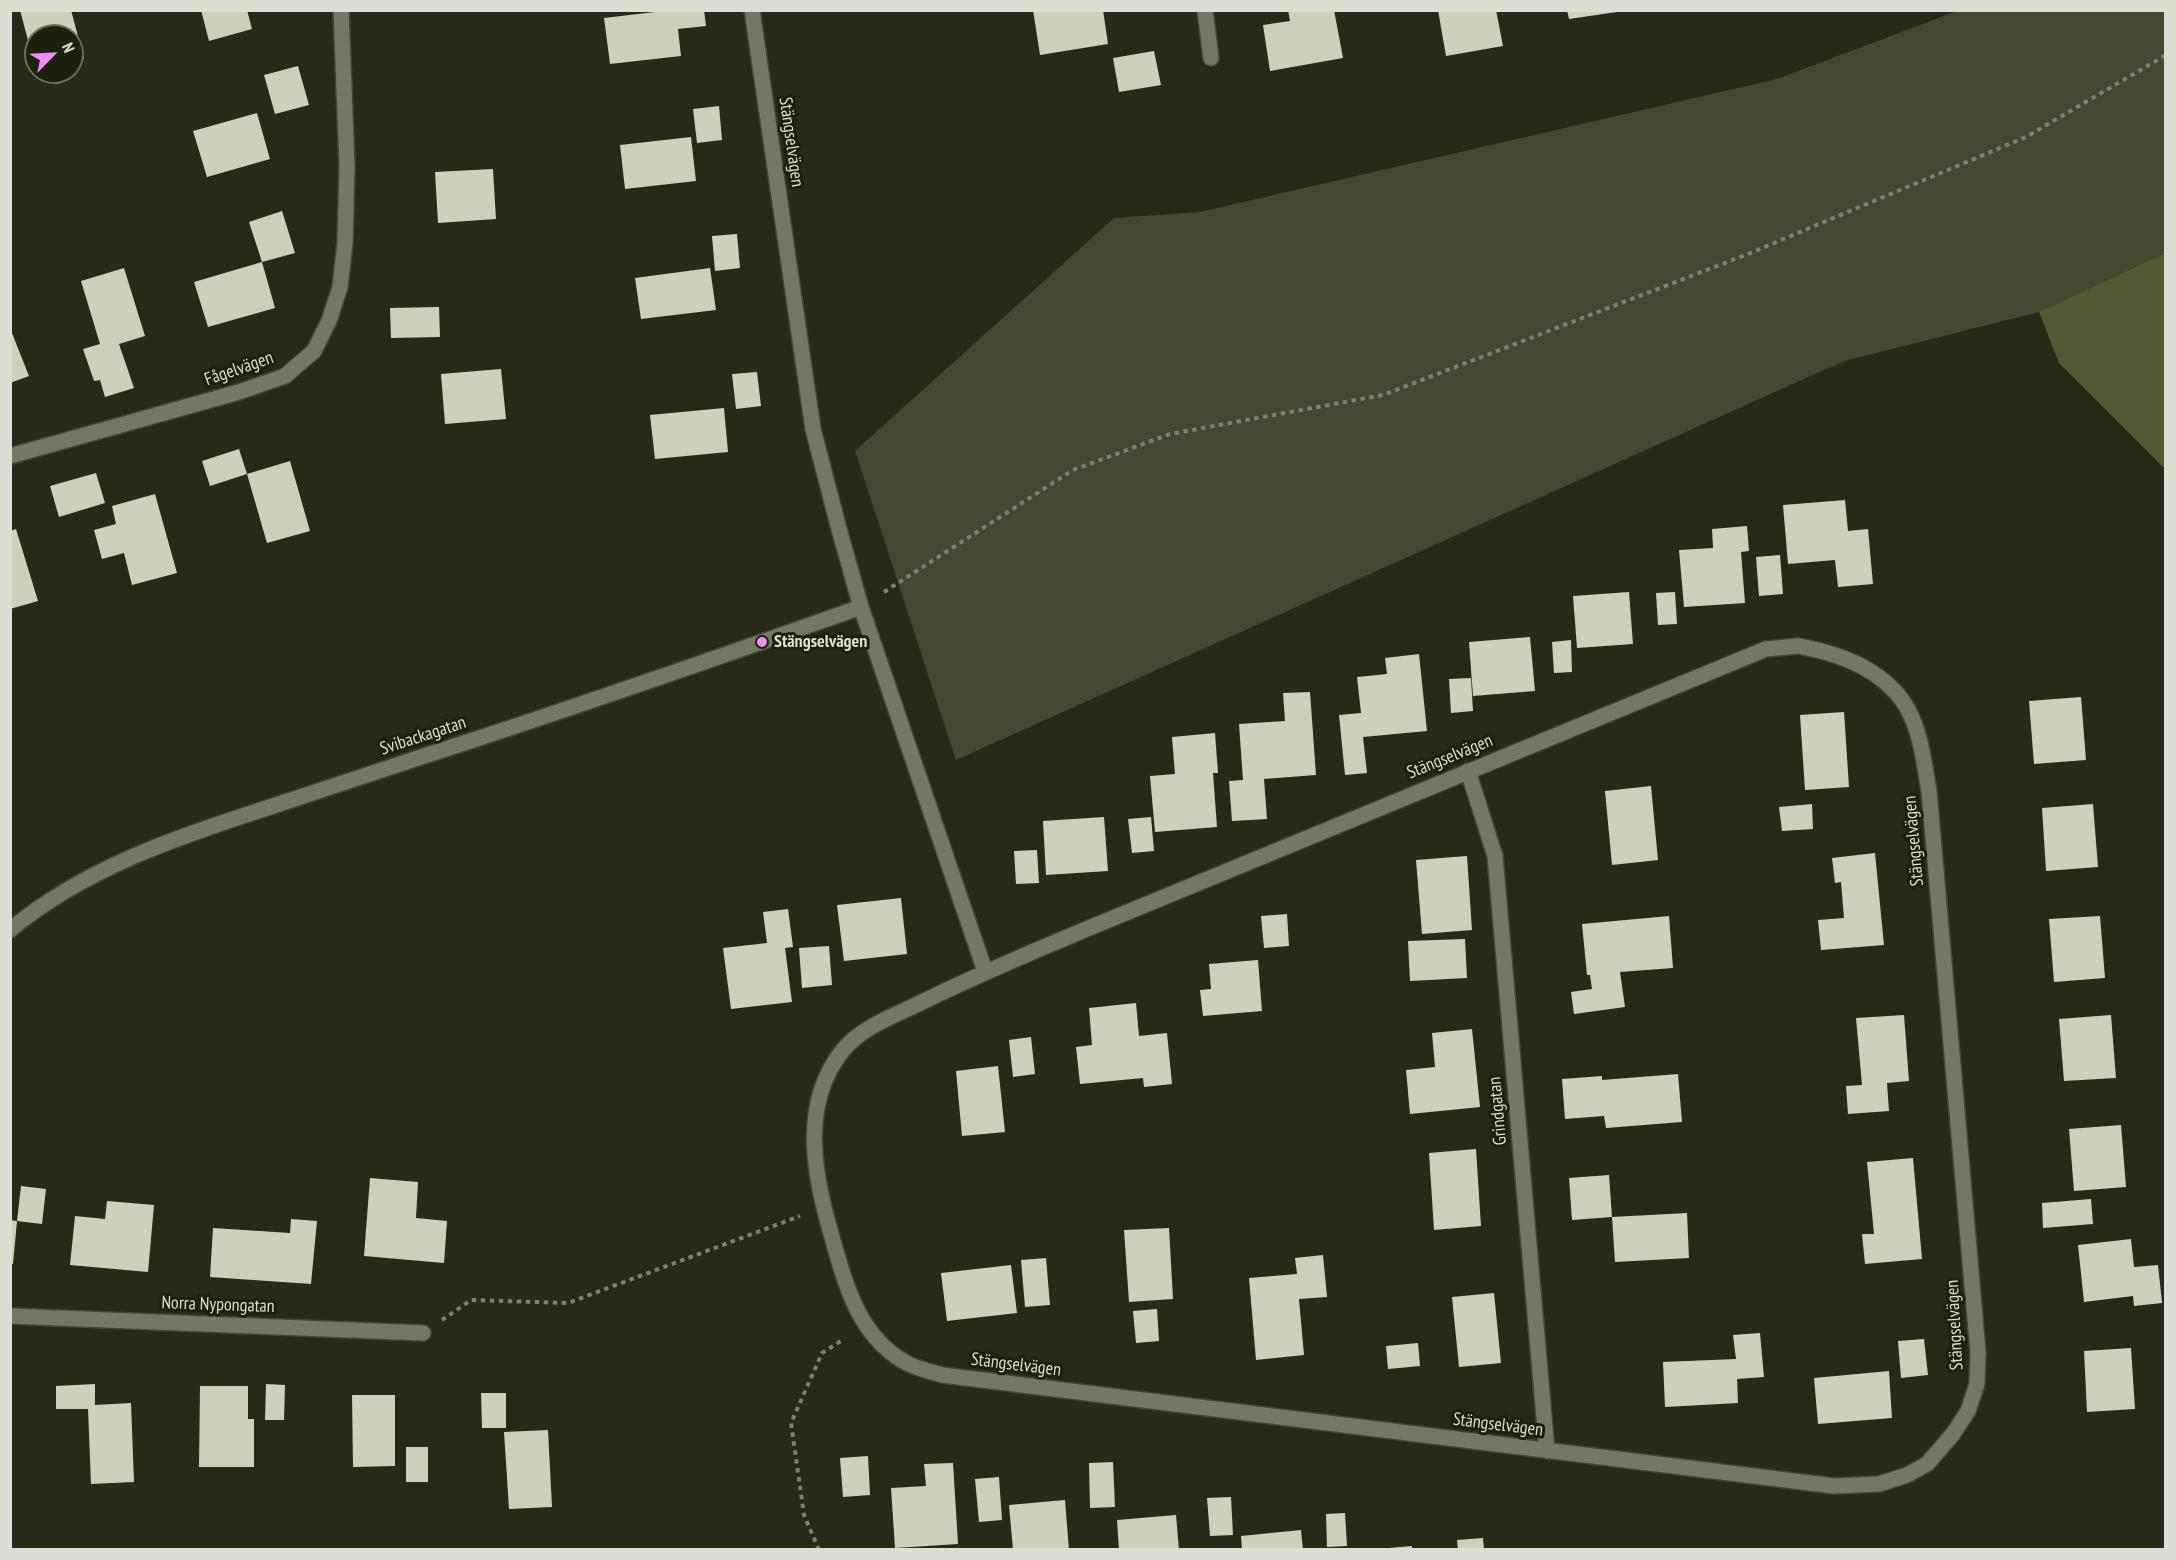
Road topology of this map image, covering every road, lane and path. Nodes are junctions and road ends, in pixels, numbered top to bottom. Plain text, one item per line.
1 (341, 10) edge
2 (752, 10) edge
3 (1205, 10) edge
4 (2166, 55) edge
5 (1211, 58) dead end
6 (10, 456) edge
7 (861, 607) junction
8 (1468, 771) junction
9 (10, 930) edge
10 (985, 971) junction
11 (823, 1207) junction
12 (10, 1316) edge
13 (865, 1325) junction
14 (423, 1333) joint
15 (1547, 1451) junction
16 (819, 1550) edge

1 - 6 street, Fågelvägen
2 - 7 street, Stängselvägen
3 - 5 street
4 - 7 path
7 - 9 street, Svibackagatan
7 - 10 street, Stängselvägen
8 - 10 street, Stängselvägen
8 - 15 street, Grindgatan
8 - 15 street, Stängselvägen
10 - 11 street, Stängselvägen
11 - 13 street, Stängselvägen
11 - 14 path
12 - 14 street, Norra Nypongatan
13 - 15 street, Stängselvägen
13 - 16 path

